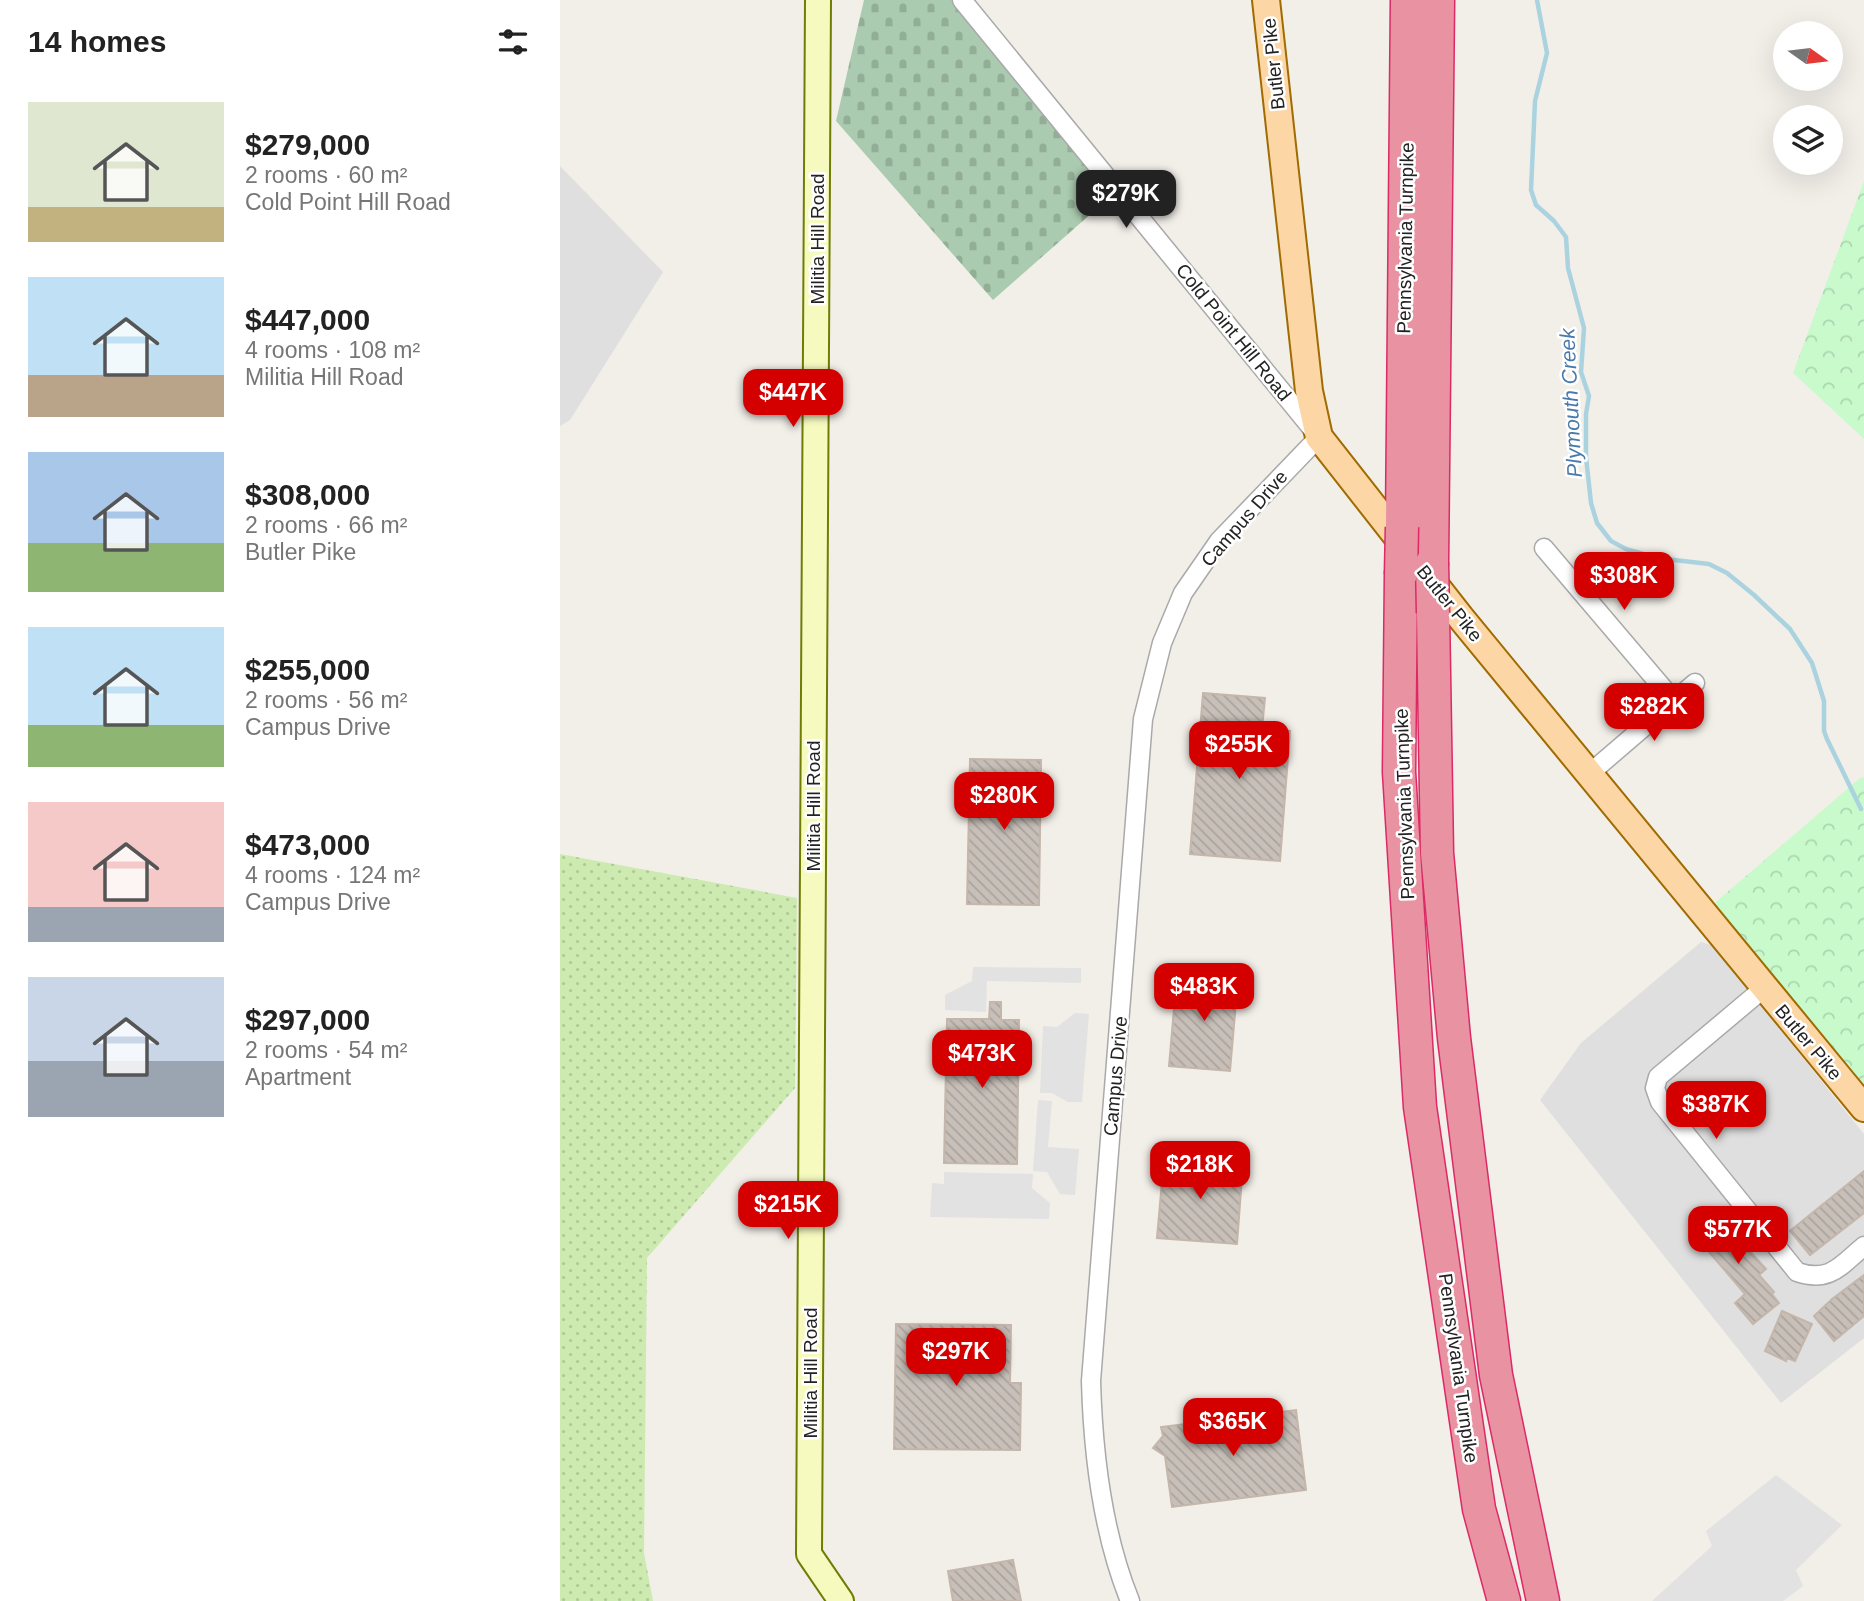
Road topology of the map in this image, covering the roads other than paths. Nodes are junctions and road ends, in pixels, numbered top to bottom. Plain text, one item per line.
1 (818, 0) edge
2 (962, 0) edge
3 (1266, 0) edge
4 (1407, 0) edge
5 (1438, 0) edge
6 (1319, 437) junction
7 (1544, 548) dead end
8 (1695, 683) dead end
9 (1674, 701) junction
10 (1588, 774) junction
11 (1764, 988) junction
12 (1864, 1108) edge
13 (1864, 1246) edge
14 (841, 1601) edge
15 (1130, 1601) edge
16 (1504, 1601) edge
17 (1543, 1601) edge

1 - 14 street, Militia Hill Road
2 - 6 street, Cold Point Hill Road
3 - 6 main road, Butler Pike
4 - 16 highway, Pennsylvania Turnpike, bridge
5 - 17 highway, Pennsylvania Turnpike, bridge
6 - 10 main road, Butler Pike
6 - 15 street, Campus Drive
7 - 9 street
8 - 9 street
9 - 10 street
10 - 11 main road, Butler Pike
11 - 12 main road, Butler Pike
11 - 13 street

